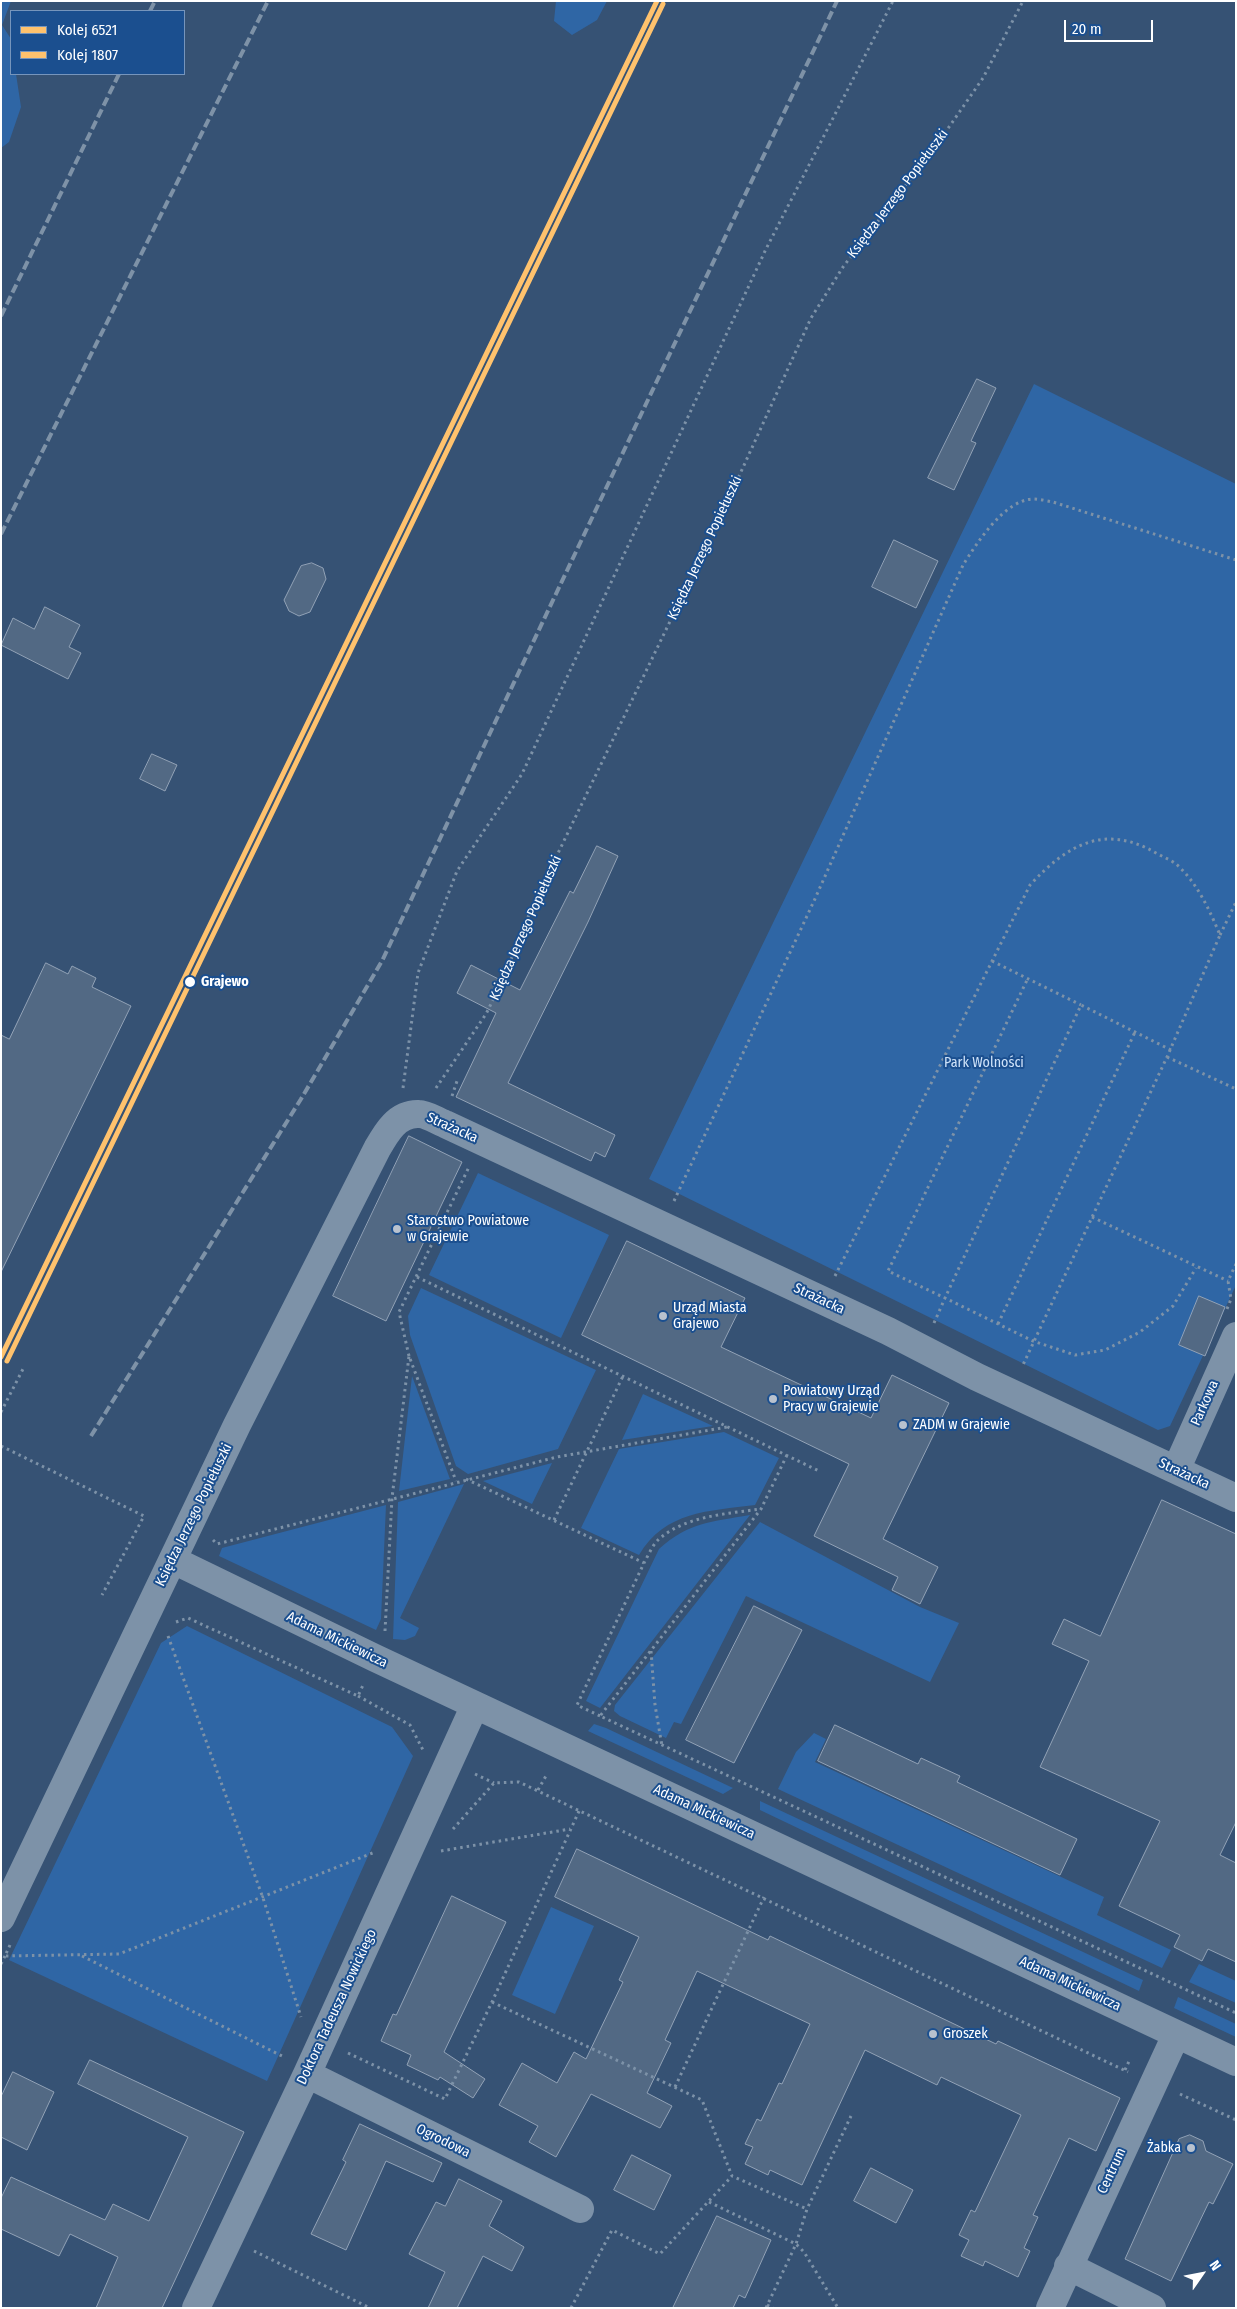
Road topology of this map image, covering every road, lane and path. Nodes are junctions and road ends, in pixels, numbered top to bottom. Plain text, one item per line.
1 (893, 1) edge
2 (1023, 1) edge
3 (1236, 560) edge
4 (1236, 902) edge
5 (1220, 935) junction
6 (992, 961) junction
7 (1028, 978) junction
8 (1081, 1005) junction
9 (1135, 1032) junction
10 (1171, 1050) junction
11 (1167, 1057) junction
12 (1236, 1089) edge
13 (409, 1116) junction
14 (473, 1159) dead end
15 (673, 1202) dead end
16 (1092, 1218) junction
17 (1236, 1264) edge
18 (1196, 1268) junction
19 (416, 1277) junction
20 (833, 1280) dead end
21 (945, 1298) junction
22 (998, 1324) junction
23 (932, 1327) dead end
24 (1236, 1336) edge
25 (1033, 1341) junction
26 (409, 1356) junction
27 (24, 1366) dead end
28 (1020, 1370) dead end
29 (623, 1376) junction
30 (1, 1412) edge
31 (727, 1427) junction
32 (1, 1446) edge
33 (587, 1450) junction
34 (788, 1455) junction
35 (1176, 1470) junction
36 (819, 1471) dead end
37 (465, 1479) junction
38 (456, 1481) junction
39 (392, 1498) junction
40 (1236, 1498) edge
41 (761, 1509) junction
42 (554, 1520) junction
43 (212, 1538) dead end
44 (173, 1560) junction
45 (644, 1563) junction
46 (102, 1595) dead end
47 (172, 1624) dead end
48 (168, 1636) dead end
49 (651, 1651) junction
50 (375, 1658) junction
51 (358, 1696) junction
52 (475, 1705) junction
53 (600, 1716) junction
54 (662, 1746) junction
55 (419, 1758) dead end
56 (468, 1771) dead end
57 (547, 1774) dead end
58 (538, 1790) junction
59 (580, 1809) junction
60 (571, 1829) junction
61 (377, 1852) dead end
62 (438, 1852) dead end
63 (764, 1897) junction
64 (263, 1898) junction
65 (7, 1928) edge
66 (80, 1955) junction
67 (5, 1956) junction
68 (1, 1964) edge
69 (492, 2002) junction
70 (1236, 2013) edge
71 (302, 2021) dead end
72 (1176, 2035) junction
73 (346, 2051) dead end
74 (284, 2058) dead end
75 (1236, 2062) edge
76 (1125, 2070) dead end
77 (306, 2074) junction
78 (675, 2087) junction
79 (851, 2116) dead end
80 (732, 2176) junction
81 (709, 2202) junction
82 (580, 2209) dead end
83 (806, 2210) junction
84 (796, 2244) junction
85 (253, 2250) dead end
86 (1068, 2266) junction
87 (766, 2306) edge
88 (196, 2308) edge
89 (370, 2308) edge
90 (571, 2308) edge
91 (773, 2308) edge
92 (838, 2308) edge
93 (1050, 2308) edge
94 (1152, 2308) edge

1 - 13 path
2 - 13 path, Księdza Jerzego Popiełuszki
3 - 15 path
4 - 5 path
5 - 6 path
5 - 10 path
6 - 7 path
6 - 20 path
7 - 8 path
7 - 21 path
8 - 9 path
8 - 21 path
9 - 10 path
9 - 22 path
10 - 11 path
11 - 12 path
11 - 16 path
13 - 35 street, Strażacka
13 - 44 street, Księdza Jerzego Popiełuszki
14 - 19 path
16 - 18 path
16 - 25 path
17 - 18 path
18 - 25 path
19 - 26 path
19 - 29 path
21 - 22 path
21 - 23 path
22 - 25 path
24 - 35 street, Parkowa
25 - 28 path
26 - 38 path
26 - 39 path
27 - 30 path
29 - 31 path
29 - 33 path
31 - 33 path
31 - 34 path
32 - 46 path
33 - 37 path
33 - 42 path
34 - 36 path
34 - 41 path
35 - 40 street, Strażacka
37 - 38 path
37 - 42 path
38 - 39 path
39 - 43 path
39 - 50 path
41 - 45 path
41 - 49 path
42 - 45 path
44 - 50 street, Adama Mickiewicza
44 - 65 street, Księdza Jerzego Popiełuszki
45 - 53 path
47 - 51 path
48 - 64 path
49 - 53 path
49 - 54 path
50 - 51 path
50 - 52 street, Adama Mickiewicza
51 - 55 path
52 - 72 street, Adama Mickiewicza
52 - 77 street, Doktora Tadeusza Nowickiego
53 - 54 path
54 - 70 path
56 - 58 path
57 - 58 path
58 - 59 path
59 - 60 path
59 - 63 path
60 - 62 path
60 - 69 path
61 - 64 path
63 - 76 path
63 - 78 path
64 - 66 path
64 - 71 path
65 - 67 path
66 - 67 path
66 - 74 path
67 - 68 path
69 - 73 path
69 - 78 path
72 - 75 street, Adama Mickiewicza
72 - 86 street, Centrum
77 - 82 street, Ogrodowa
77 - 88 street, Doktora Tadeusza Nowickiego
78 - 80 path
79 - 83 path
80 - 81 path
80 - 83 path
81 - 84 path
81 - 90 path
83 - 84 path
84 - 87 path
84 - 92 path
85 - 89 path
86 - 93 street, Centrum
86 - 94 street
87 - 91 path

